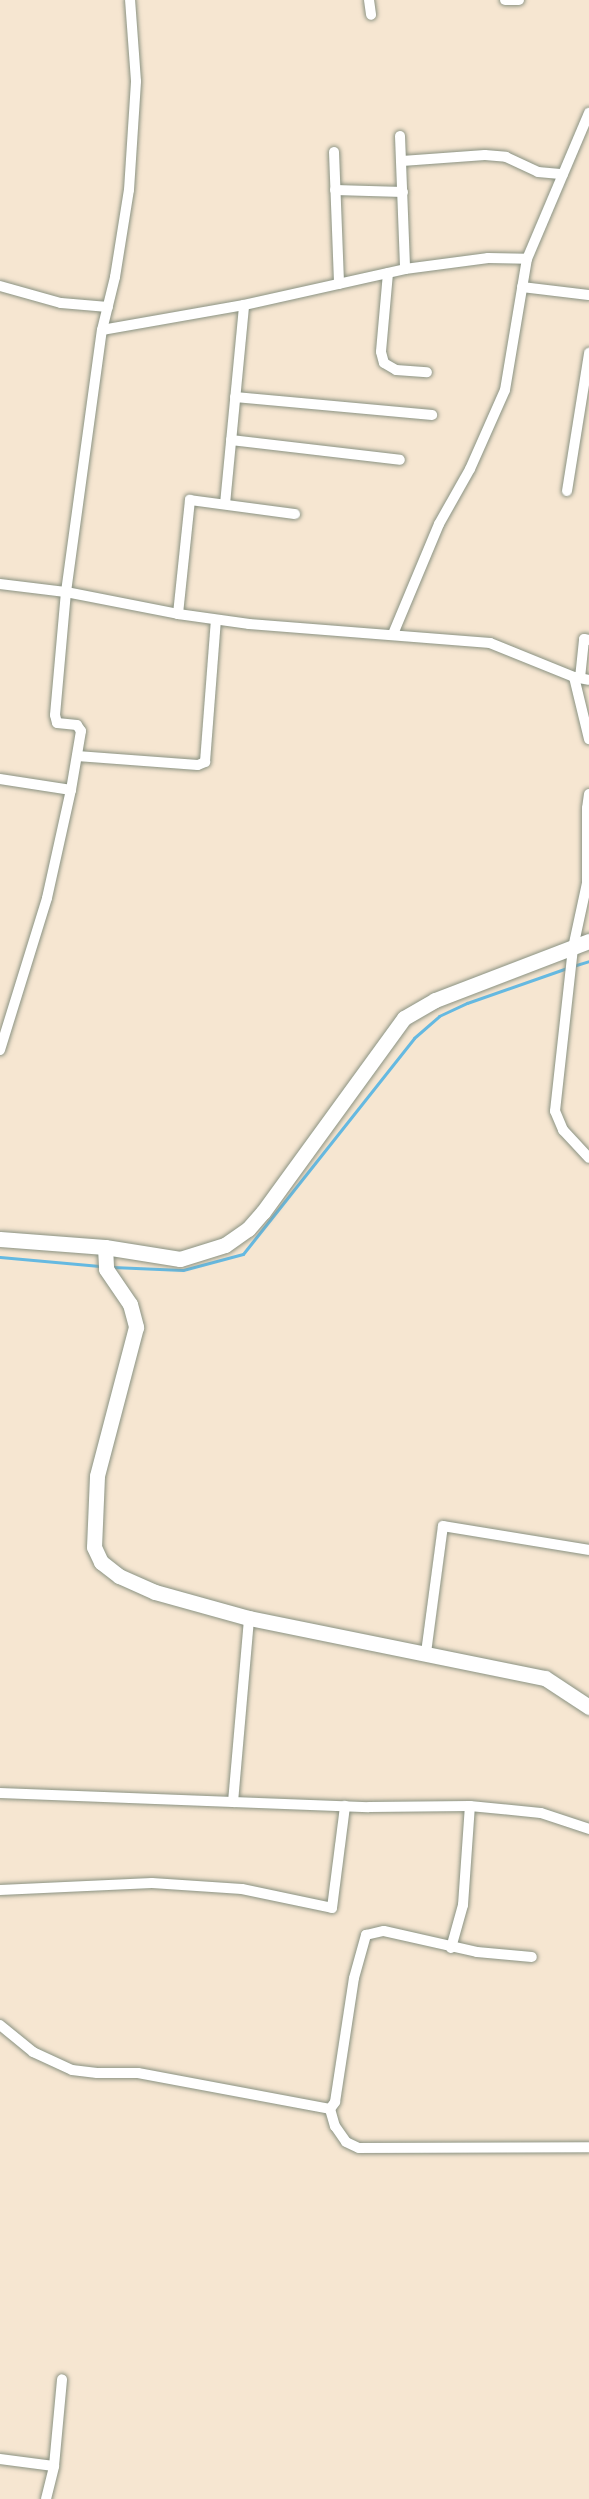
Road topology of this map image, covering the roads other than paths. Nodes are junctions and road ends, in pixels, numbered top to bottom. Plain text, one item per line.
1 (130, 0) edge
2 (369, 0) edge
3 (506, 0) edge
4 (519, 0) edge
5 (371, 15) dead end
6 (589, 113) edge
7 (400, 136) dead end
8 (334, 152) dead end
9 (402, 161) junction
10 (563, 174) junction
11 (335, 190) junction
12 (403, 192) junction
13 (527, 259) junction
14 (405, 269) junction
15 (388, 273) junction
16 (339, 284) junction
17 (0, 286) edge
18 (522, 287) junction
19 (589, 295) edge
20 (244, 305) junction
21 (108, 307) junction
22 (102, 330) junction
23 (589, 353) edge
24 (427, 372) dead end
25 (235, 397) junction
26 (432, 415) dead end
27 (231, 440) junction
28 (400, 460) dead end
29 (567, 492) dead end
30 (225, 504) junction
31 (295, 514) dead end
32 (0, 584) edge
33 (66, 592) junction
34 (178, 614) junction
35 (216, 620) junction
36 (393, 634) junction
37 (589, 639) edge
38 (581, 678) edge
39 (589, 739) edge
40 (77, 756) junction
41 (0, 779) edge
42 (71, 790) junction
43 (589, 794) edge
44 (589, 941) edge
45 (573, 948) junction
46 (0, 1050) edge
47 (589, 1158) edge
48 (0, 1239) edge
49 (105, 1258) junction
50 (589, 1550) edge
51 (249, 1617) junction
52 (426, 1653) junction
53 (589, 1707) edge
54 (0, 1793) edge
55 (234, 1802) junction
56 (345, 1806) junction
57 (470, 1806) junction
58 (589, 1829) edge
59 (0, 1890) edge
60 (451, 1948) junction
61 (532, 1957) dead end
62 (0, 2025) edge
63 (330, 2109) junction
64 (589, 2147) edge
65 (62, 2379) dead end
66 (0, 2459) edge
67 (54, 2466) junction
68 (46, 2499) edge

1 - 21 street
2 - 5 street
3 - 4 street
6 - 10 street
7 - 9 street
8 - 11 street
9 - 10 street
9 - 12 street
10 - 13 street
11 - 12 street
11 - 16 street
12 - 14 street
13 - 14 street
13 - 18 street
14 - 15 street
15 - 16 street
15 - 24 street
16 - 20 street
17 - 21 street
18 - 19 street
18 - 36 street
20 - 22 street
20 - 25 street
21 - 22 street
22 - 33 street
23 - 29 street
25 - 26 street
25 - 27 street
27 - 28 street
27 - 30 street
30 - 31 street
30 - 34 street
32 - 33 street
33 - 34 street
33 - 40 street
34 - 35 street
35 - 36 street
35 - 40 street
36 - 38 street
37 - 38 street
38 - 39 street
40 - 42 street
41 - 42 street
42 - 46 street
43 - 45 street
44 - 45 street
45 - 47 street
45 - 49 street
48 - 49 street
49 - 51 street
50 - 52 street
51 - 52 street
51 - 55 street
52 - 53 street
54 - 55 street
55 - 56 street
56 - 57 street
56 - 59 street
57 - 58 street
57 - 60 street
60 - 61 street
60 - 63 street
62 - 63 street
63 - 64 street
65 - 67 street
66 - 67 street
67 - 68 street

